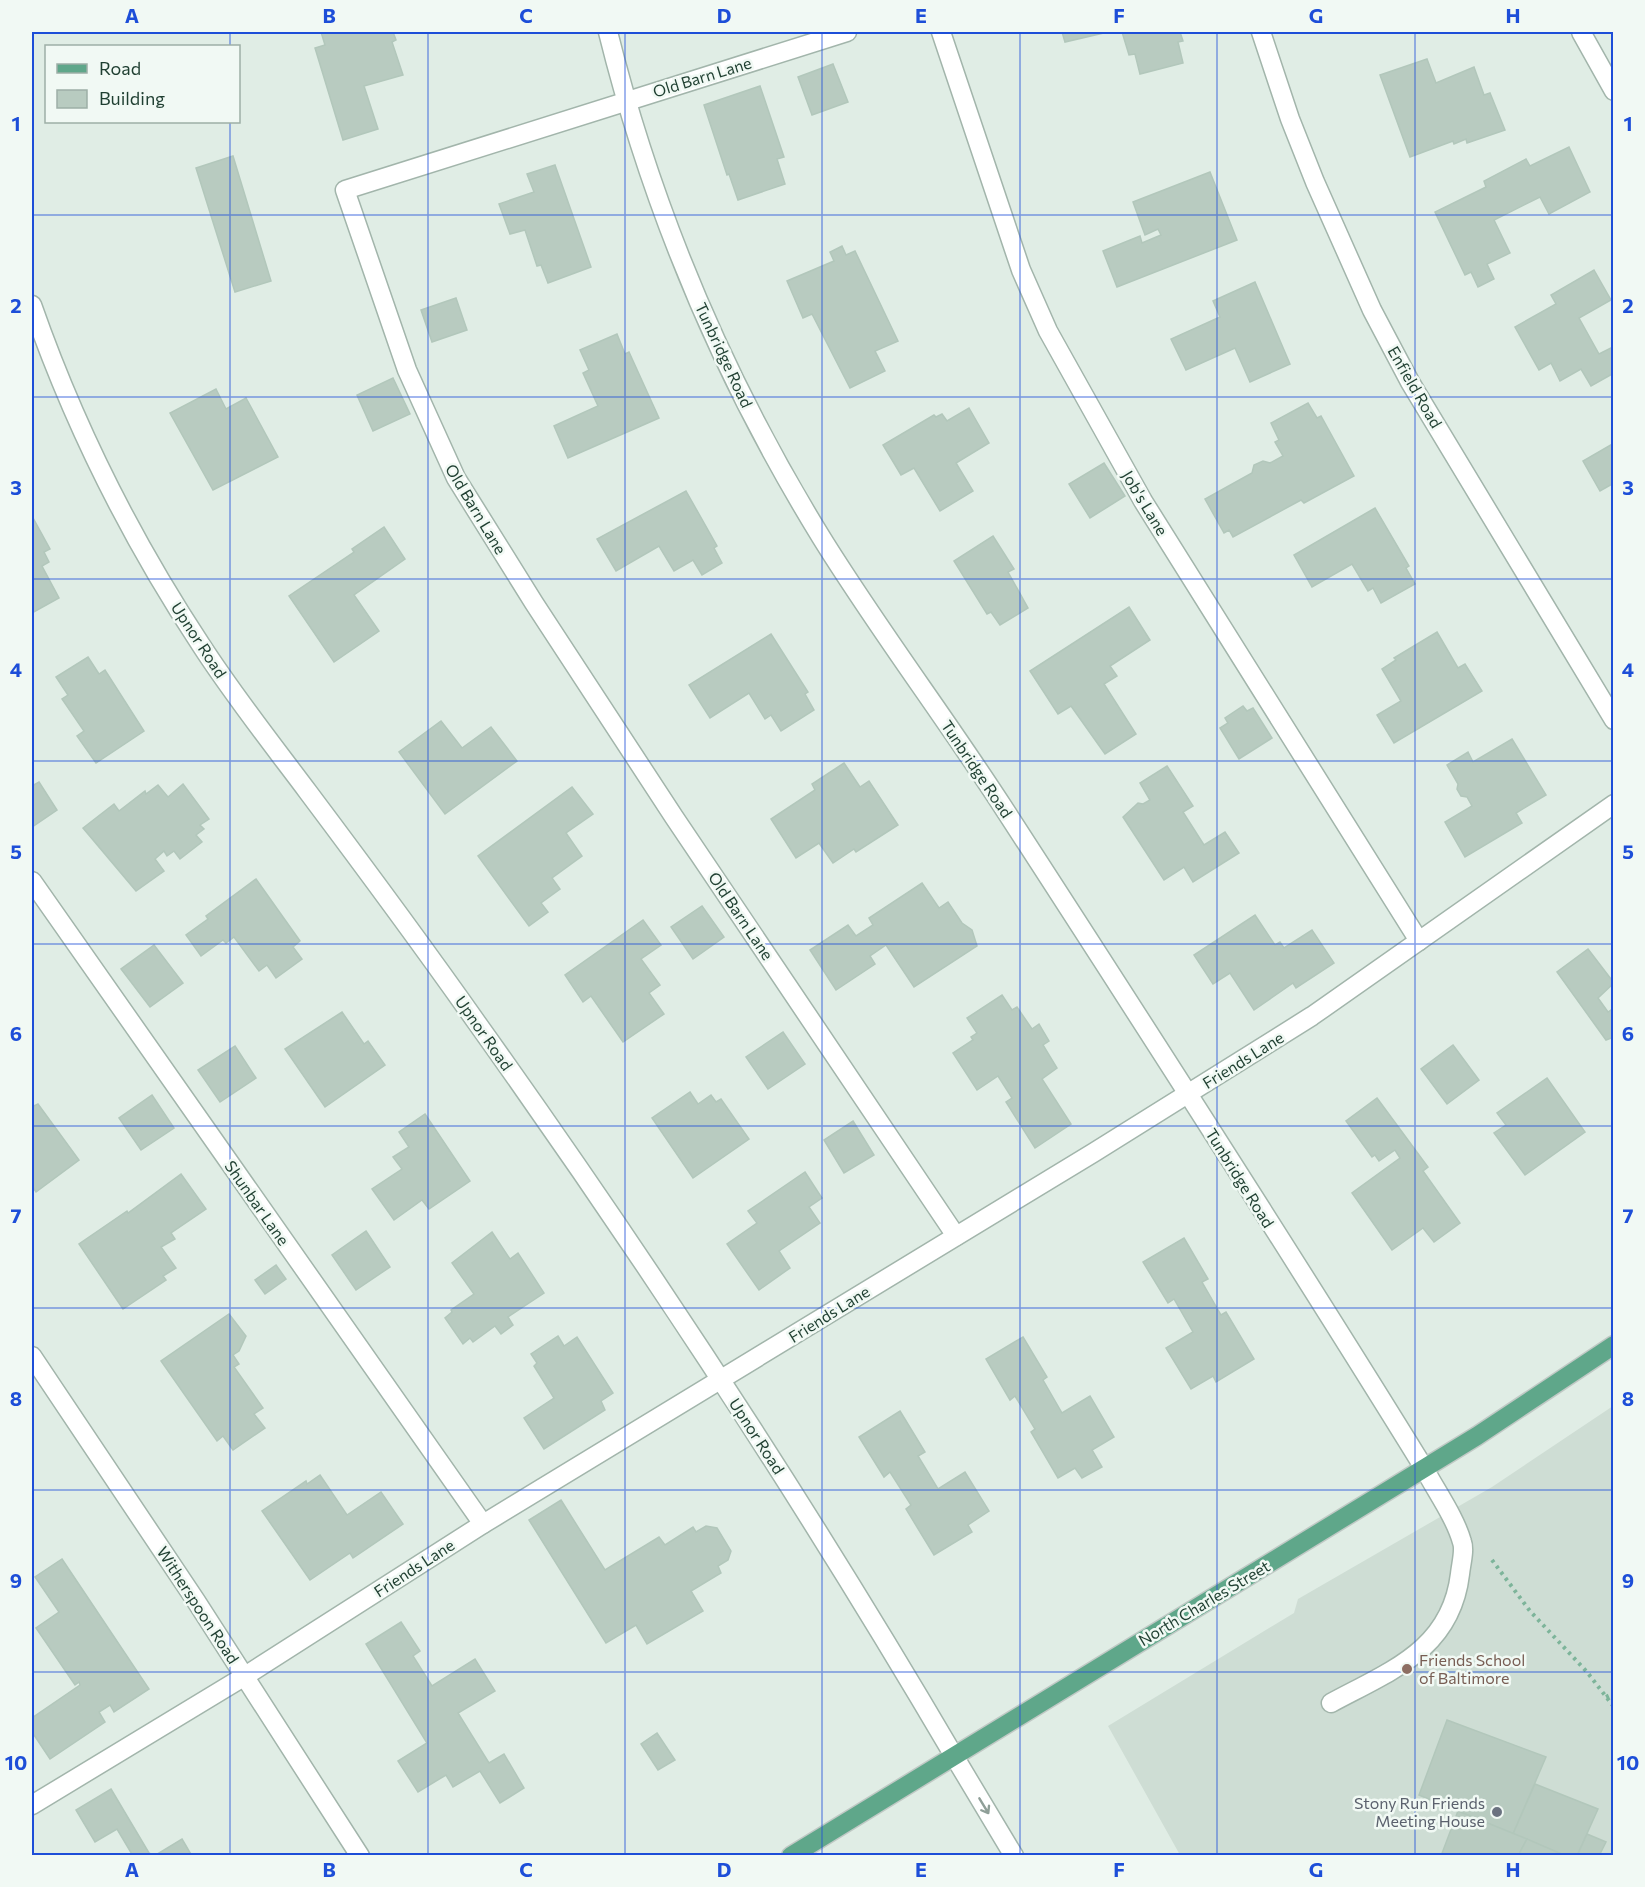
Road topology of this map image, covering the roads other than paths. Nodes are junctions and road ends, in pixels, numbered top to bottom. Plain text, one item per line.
1 (608, 32) edge
2 (847, 32) edge
3 (941, 32) edge
4 (1261, 32) edge
5 (1581, 32) edge
6 (1614, 91) edge
7 (626, 101) junction
8 (32, 309) edge
9 (1614, 720) edge
10 (1614, 804) edge
11 (32, 881) edge
12 (1419, 941) junction
13 (1187, 1095) junction
14 (956, 1236) junction
15 (1614, 1345) edge
16 (32, 1356) edge
17 (721, 1381) junction
18 (1424, 1468) junction
19 (483, 1524) junction
20 (244, 1676) junction
21 (1331, 1703) dead end
22 (954, 1756) junction
23 (32, 1805) edge
24 (360, 1856) edge
25 (791, 1856) edge
26 (1014, 1856) edge

1 - 7 street, Tunbridge Road
2 - 7 street, Old Barn Lane
3 - 12 street, Job's Lane
4 - 9 street, Enfield Road
5 - 6 street
7 - 13 street, Tunbridge Road
7 - 14 street, Old Barn Lane
8 - 17 street, Upnor Road
10 - 12 street, Friends Lane
11 - 19 street, Shunbar Lane
12 - 13 street, Friends Lane
13 - 14 street, Friends Lane
13 - 18 street, Tunbridge Road
14 - 17 street, Friends Lane
15 - 18 main road, North Charles Street
16 - 20 street, Witherspoon Road
17 - 19 street, Friends Lane
17 - 22 street, Upnor Road
18 - 21 street, Tunbridge Road
18 - 22 main road, North Charles Street
19 - 20 street, Friends Lane
20 - 23 street, Friends Lane
20 - 24 street, Witherspoon Road
22 - 25 main road, North Charles Street
22 -> 26 street, Upnor Road

